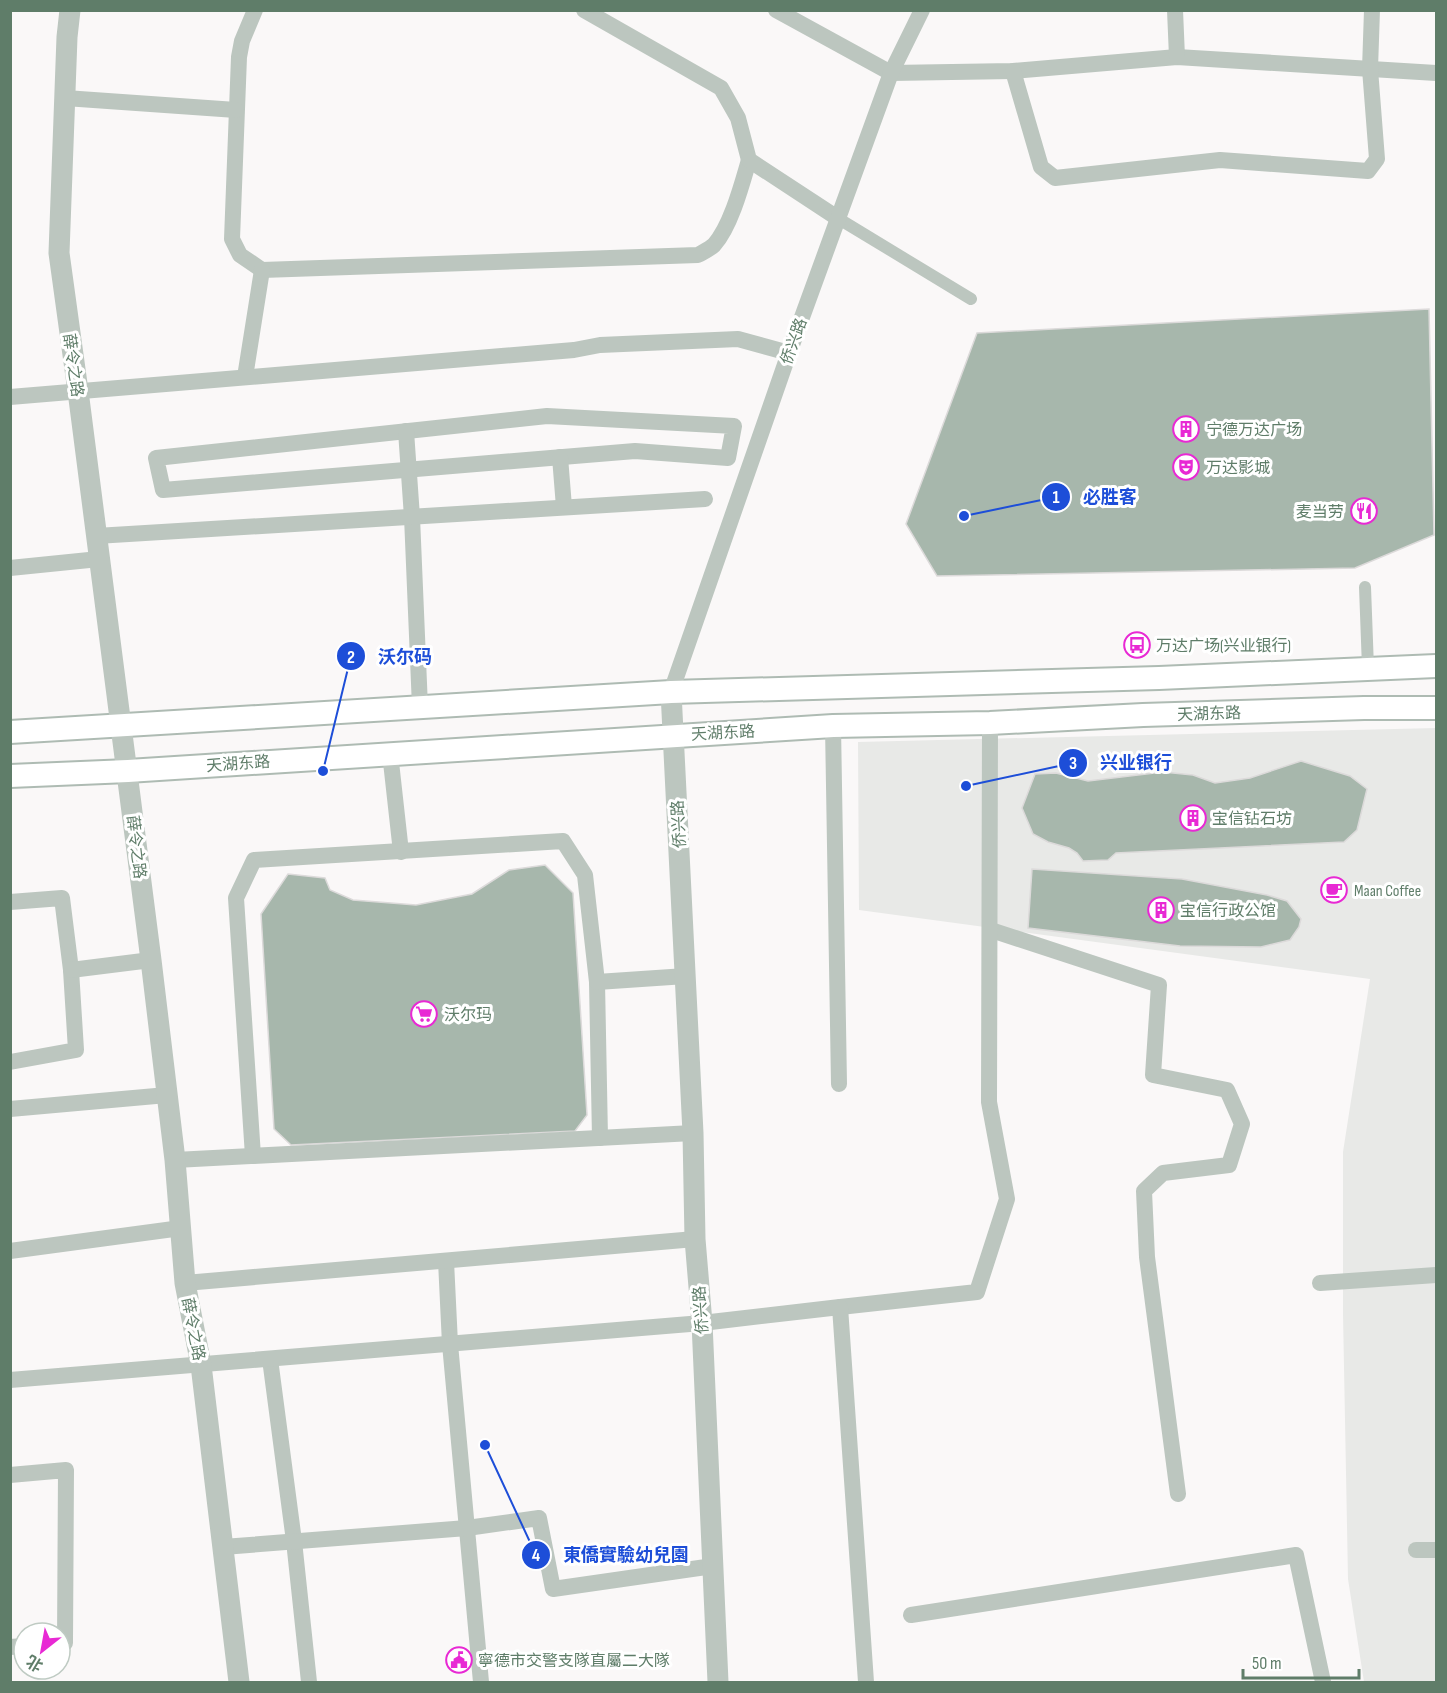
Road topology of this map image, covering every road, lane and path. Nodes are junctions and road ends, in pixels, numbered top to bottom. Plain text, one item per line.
1 (70, 10) edge
2 (255, 10) edge
3 (584, 10) edge
4 (776, 10) edge
5 (922, 10) edge
6 (1175, 10) edge
7 (1372, 10) edge
8 (1177, 57) junction
9 (1370, 69) junction
10 (1013, 71) junction
11 (891, 73) junction
12 (1437, 73) edge
13 (65, 98) junction
14 (236, 110) junction
15 (749, 160) junction
16 (839, 219) junction
17 (262, 270) junction
18 (971, 299) dead end
19 (789, 353) junction
20 (244, 377) junction
21 (78, 391) junction
22 (10, 397) edge
23 (406, 431) junction
24 (560, 457) junction
25 (409, 469) junction
26 (705, 499) dead end
27 (564, 507) junction
28 (412, 517) junction
29 (96, 536) junction
30 (99, 559) junction
31 (10, 568) edge
32 (1365, 587) dead end
33 (1437, 666) edge
34 (1368, 668) junction
35 (671, 692) junction
36 (420, 707) junction
37 (1437, 708) edge
38 (990, 723) junction
39 (120, 725) junction
40 (833, 726) junction
41 (10, 732) edge
42 (674, 735) junction
43 (390, 753) junction
44 (128, 771) junction
45 (10, 776) edge
46 (401, 852) junction
47 (10, 902) edge
48 (991, 930) junction
49 (151, 960) junction
50 (71, 970) junction
51 (686, 976) junction
52 (597, 982) junction
53 (10, 1062) edge
54 (839, 1084) dead end
55 (167, 1095) junction
56 (10, 1109) edge
57 (693, 1132) junction
58 (600, 1138) junction
59 (253, 1156) junction
60 (175, 1160) junction
61 (181, 1228) junction
62 (695, 1239) junction
63 (10, 1251) edge
64 (446, 1261) junction
65 (1437, 1275) edge
66 (185, 1283) junction
67 (1320, 1283) dead end
68 (840, 1307) junction
69 (702, 1323) junction
70 (450, 1344) junction
71 (270, 1359) junction
72 (201, 1365) junction
73 (10, 1380) edge
74 (10, 1475) edge
75 (1178, 1494) dead end
76 (467, 1528) junction
77 (294, 1541) junction
78 (223, 1547) junction
79 (1416, 1550) dead end
80 (1437, 1550) edge
81 (713, 1566) junction
82 (911, 1614) dead end
83 (65, 1621) edge
84 (239, 1683) edge
85 (309, 1683) edge
86 (482, 1683) edge
87 (718, 1683) edge
88 (866, 1683) edge
89 (1323, 1683) edge

1 - 13 street, 薛令之路
2 - 14 street
3 - 15 street
4 - 11 street
5 - 11 street, 侨兴路
6 - 8 street
7 - 9 street
8 - 9 street
8 - 10 street
9 - 10 street
9 - 12 street
10 - 11 street
11 - 16 street, 侨兴路
13 - 14 street
13 - 21 street, 薛令之路
14 - 17 street
15 - 16 street
15 - 17 street
16 - 18 street
16 - 19 street, 侨兴路
17 - 20 street
19 - 20 street
19 - 35 street, 侨兴路
20 - 21 street
21 - 22 street
21 - 29 street, 薛令之路
23 - 24 street
23 - 25 street
23 - 25 street
24 - 25 street
24 - 27 street
25 - 28 street
26 - 27 street
27 - 28 street
28 - 29 street
28 - 36 street
29 - 30 street, 薛令之路
30 - 31 street
30 - 39 street, 薛令之路
32 - 34 street
33 - 34 main road
34 - 35 main road
35 - 36 main road
35 - 42 street, 侨兴路
36 - 39 main road
37 - 38 main road, 天湖东路
38 - 40 main road, 天湖东路
38 - 48 street
39 - 41 main road
39 - 44 street, 薛令之路
40 - 42 main road, 天湖东路
40 - 54 street
42 - 43 main road, 天湖东路
42 - 51 street, 侨兴路
43 - 44 main road, 天湖东路
43 - 46 street
44 - 45 main road, 天湖东路
44 - 49 street, 薛令之路
46 - 52 street
46 - 59 street
47 - 50 street
48 - 68 street
48 - 75 street
49 - 50 street
49 - 55 street, 薛令之路
50 - 53 street
51 - 52 street
51 - 57 street, 侨兴路
52 - 58 street
55 - 56 street
55 - 60 street, 薛令之路
57 - 58 street
57 - 62 street, 侨兴路
58 - 59 street
59 - 60 street
60 - 61 street, 薛令之路
61 - 63 street
61 - 66 street, 薛令之路
62 - 64 street
62 - 69 street, 侨兴路
64 - 66 street
64 - 70 street
65 - 67 street
66 - 72 street, 薛令之路
68 - 69 street
68 - 88 street
69 - 70 street
69 - 81 street, 侨兴路
70 - 71 street
70 - 76 street
71 - 72 street
71 - 77 street
72 - 73 street
72 - 78 street, 薛令之路
74 - 83 street
76 - 77 street
76 - 81 street
76 - 86 street
77 - 78 street
77 - 85 street
78 - 84 street, 薛令之路
79 - 80 street
81 - 87 street, 侨兴路
82 - 89 street

